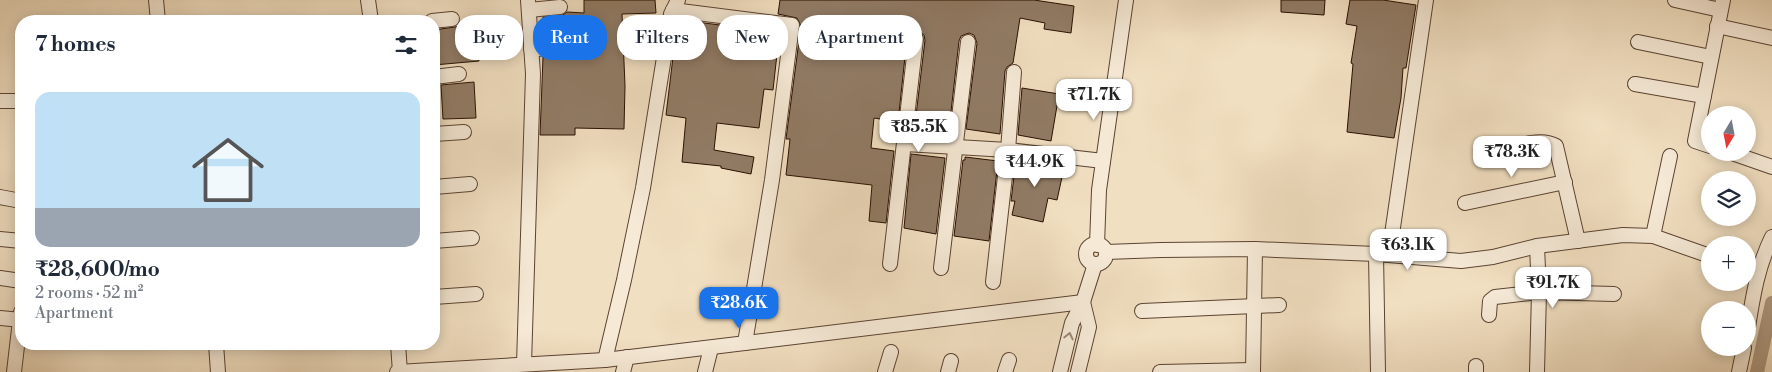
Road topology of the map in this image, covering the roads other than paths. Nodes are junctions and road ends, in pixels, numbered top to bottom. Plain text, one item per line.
1 (156, 0) edge
2 (368, 0) edge
3 (1126, 0) edge
4 (1426, 0) edge
5 (1675, 0) edge
6 (529, 5) edge
7 (675, 5) edge
8 (1721, 5) edge
9 (560, 7) dead end
10 (157, 15) edge
11 (370, 15) edge
12 (452, 19) dead end
13 (440, 20) edge
14 (1717, 26) junction
15 (1772, 38) edge
16 (968, 42) dead end
17 (1638, 42) dead end
18 (531, 49) joint
19 (1711, 57) junction
20 (914, 60) edge
21 (1014, 72) dead end
22 (459, 74) dead end
23 (440, 76) edge
24 (1635, 84) dead end
25 (1704, 96) junction
26 (0, 100) edge
27 (15, 101) edge
28 (1702, 106) edge
29 (1701, 111) edge
30 (464, 132) dead end
31 (440, 134) edge
32 (1701, 143) edge
33 (905, 144) junction
34 (954, 147) junction
35 (1008, 150) junction
36 (1497, 153) dead end
37 (1670, 156) dead end
38 (1103, 160) junction
39 (1755, 161) edge
40 (1772, 167) edge
41 (1565, 182) junction
42 (470, 184) dead end
43 (440, 186) edge
44 (0, 197) edge
45 (15, 200) edge
46 (1464, 203) dead end
47 (1654, 236) junction
48 (1772, 237) edge
49 (472, 238) dead end
50 (0, 239) edge
51 (15, 240) edge
52 (440, 241) edge
53 (1578, 241) junction
54 (1537, 246) junction
55 (1101, 248) junction
56 (1255, 250) junction
57 (1701, 253) edge
58 (1383, 255) junction
59 (890, 264) dead end
60 (1756, 267) edge
61 (941, 268) dead end
62 (0, 278) edge
63 (15, 280) edge
64 (993, 282) dead end
65 (1539, 292) junction
66 (476, 294) dead end
67 (1614, 294) dead end
68 (440, 297) edge
69 (1083, 302) junction
70 (1279, 305) dead end
71 (1254, 307) junction
72 (1142, 311) dead end
73 (1490, 315) dead end
74 (0, 318) edge
75 (15, 318) edge
76 (745, 343) junction
77 (711, 348) junction
78 (17, 350) edge
79 (216, 350) edge
80 (398, 350) edge
81 (891, 352) dead end
82 (1742, 356) edge
83 (627, 357) junction
84 (605, 360) junction
85 (524, 364) junction
86 (502, 369) edge
87 (463, 370) edge
88 (1253, 371) edge
89 (14, 372) edge
90 (218, 372) edge
91 (399, 372) edge
92 (624, 372) edge
93 (706, 372) edge
94 (885, 372) edge
95 (1060, 372) edge
96 (1078, 372) edge
97 (1160, 372) edge
98 (1378, 372) edge
99 (1537, 372) edge
100 (1739, 372) edge

1 - 10 street
2 - 11 street
3 - 38 street
4 - 58 street
5 - 8 street
6 - 9 street
6 - 18 street
7 - 76 street
7 - 84 street
8 - 14 street
12 - 13 street
14 - 15 street
14 - 19 street
16 - 34 street
17 - 19 street
18 - 85 street
19 - 25 street
20 - 33 street
21 - 35 street
22 - 23 street
24 - 25 street
25 - 28 street
26 - 27 street
29 - 32 street
30 - 31 street
33 - 34 street
33 - 59 street
34 - 35 street
34 - 61 street
35 - 38 street
35 - 64 street
36 - 41 street
37 - 47 street
38 - 55 street
39 - 40 street
41 - 46 street
41 - 53 street
42 - 43 street
44 - 45 street
47 - 53 street
47 - 57 street
48 - 60 street
49 - 52 street
50 - 51 street
53 - 54 street
54 - 58 street
54 - 65 street
55 - 56 street
55 - 69 street
56 - 58 street
56 - 71 street
58 - 98 street
62 - 63 street
65 - 67 street
65 - 73 street
65 - 99 street
66 - 68 street
69 - 76 street
95 -> 69 street
69 - 96 street
70 - 71 street
71 - 72 street
71 - 88 street
74 - 75 street
76 - 77 street
77 - 83 street
77 - 93 street
78 - 89 street
79 - 90 street
80 - 91 street
81 - 94 street
82 - 100 street
83 - 84 street
83 - 92 street
84 - 85 street
85 - 86 street
86 - 87 street
87 - 91 street
88 - 97 street

